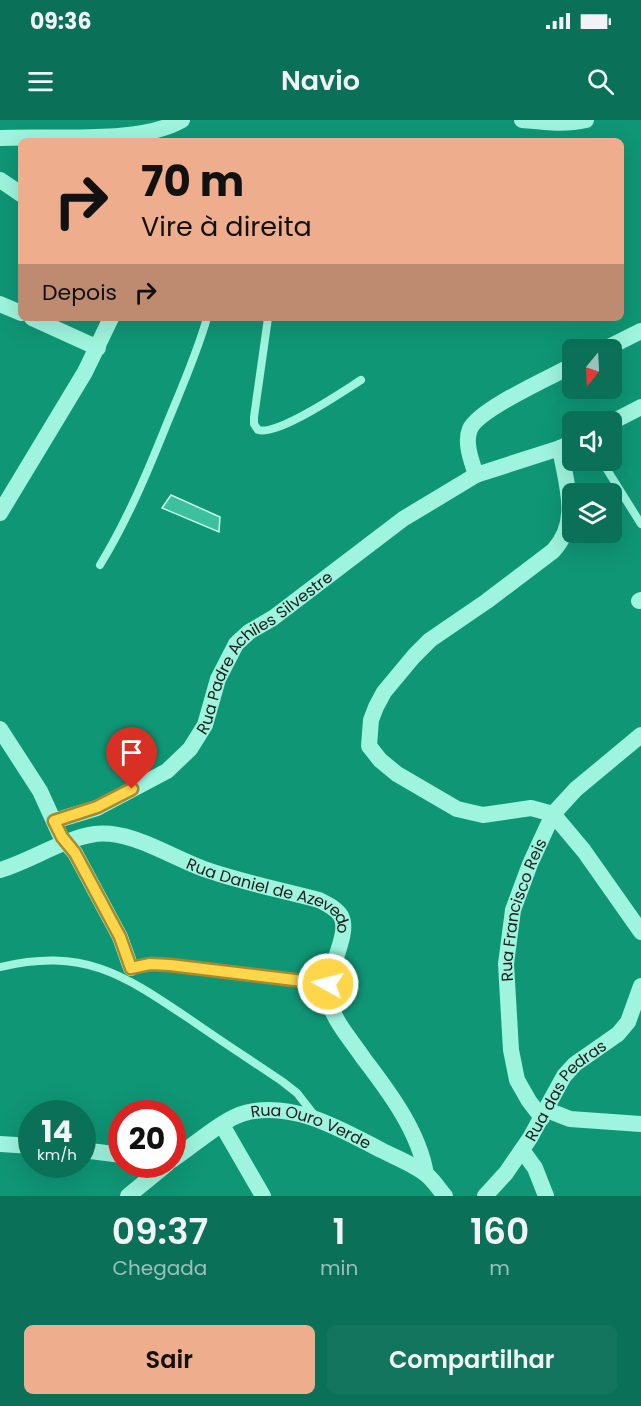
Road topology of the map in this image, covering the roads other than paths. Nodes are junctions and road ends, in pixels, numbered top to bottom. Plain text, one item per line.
1 (182, 120) edge
2 (522, 120) edge
3 (586, 120) edge
4 (0, 138) edge
5 (0, 180) edge
6 (18, 192) edge
7 (0, 304) edge
8 (18, 312) edge
9 (39, 321) edge
10 (110, 321) edge
11 (206, 321) edge
12 (268, 321) edge
13 (641, 331) edge
14 (622, 340) edge
15 (98, 348) junction
16 (562, 371) edge
17 (361, 380) dead end
18 (641, 406) edge
19 (622, 416) edge
20 (562, 447) edge
21 (568, 471) edge
22 (608, 471) edge
23 (476, 475) junction
24 (0, 513) edge
25 (641, 524) edge
26 (100, 566) dead end
27 (0, 729) edge
28 (641, 735) edge
29 (51, 813) junction
30 (553, 814) junction
31 (67, 843) junction
32 (0, 870) edge
33 (641, 932) edge
34 (0, 967) edge
35 (125, 971) junction
36 (328, 984) junction
37 (641, 987) edge
38 (545, 1114) junction
39 (319, 1121) junction
40 (641, 1124) edge
41 (222, 1125) junction
42 (0, 1144) edge
43 (18, 1145) edge
44 (186, 1150) edge
45 (522, 1150) junction
46 (426, 1174) junction
47 (150, 1178) edge
48 (128, 1196) edge
49 (263, 1196) edge
50 (445, 1196) edge
51 (485, 1196) edge
52 (546, 1196) edge

1 - 4 street
2 - 3 street
5 - 6 street
7 - 8 street
9 - 15 street
10 - 15 street
11 - 26 lane
12 - 17 lane
13 - 14 street
15 - 24 street
16 - 23 street
18 - 19 street
20 - 23 street, Rua Padre Achiles Silvestre
21 - 30 street
22 - 25 lane
23 - 29 street, Rua Padre Achiles Silvestre
27 - 29 street
28 - 30 street, Rua Francisco Reis
29 - 31 street
30 - 33 street
30 - 38 street, Rua Francisco Reis
31 - 32 street
31 - 35 street
31 - 36 street, Rua Daniel de Azevedo
34 - 35 lane
35 - 36 lane
35 - 39 lane
36 - 46 street, Rua Daniel de Azevedo
37 - 38 street, Rua das Pedras
38 - 40 street
38 - 45 street, Rua das Pedras
39 - 41 street, Rua Ouro Verde
39 - 46 street, Rua Ouro Verde
41 - 44 street, Rua Ouro Verde
41 - 49 street
42 - 43 street
45 - 51 street, Rua das Pedras
45 - 52 street
46 - 50 street, Rua Ouro Verde
47 - 48 street

